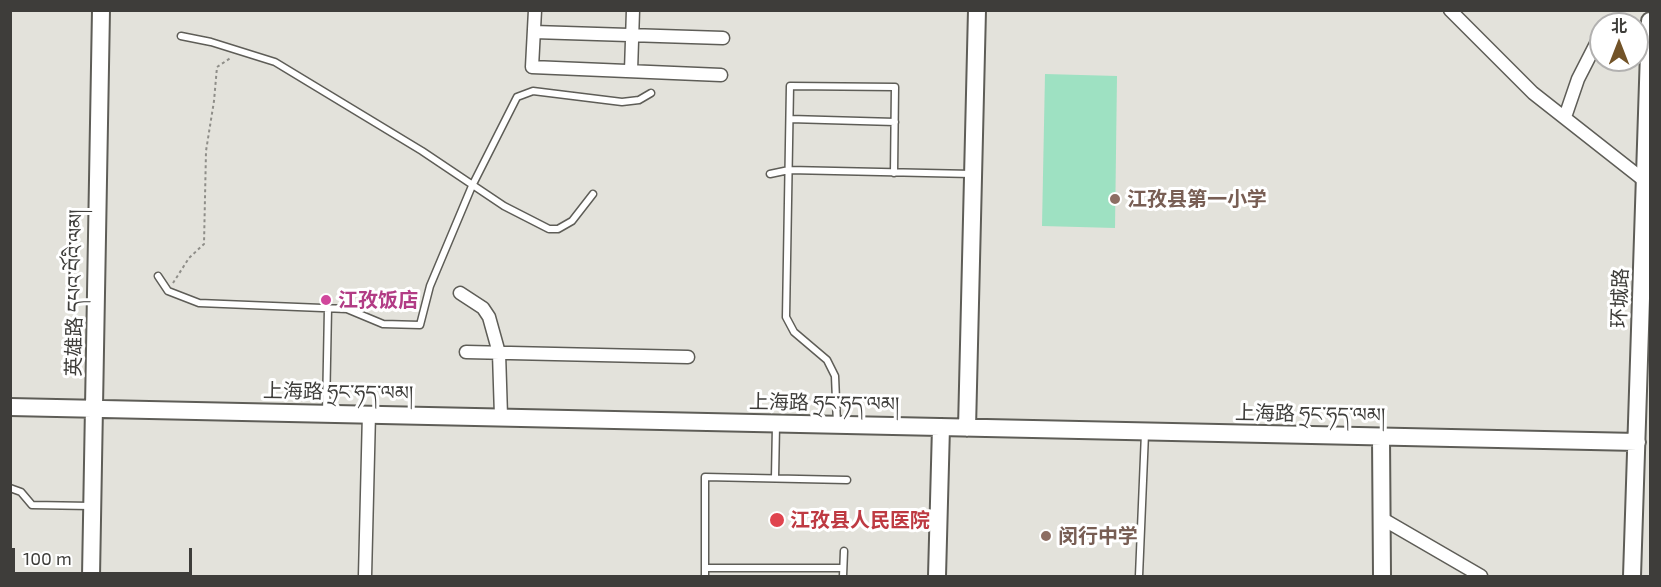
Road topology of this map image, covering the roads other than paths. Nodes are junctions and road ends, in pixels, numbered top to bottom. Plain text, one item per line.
1 (101, 10) edge
2 (536, 10) edge
3 (633, 10) edge
4 (977, 10) edge
5 (1450, 10) edge
6 (1650, 21) edge
7 (534, 32) junction
8 (632, 35) junction
9 (181, 36) dead end
10 (723, 38) dead end
11 (1589, 57) edge
12 (631, 71) junction
13 (721, 75) dead end
14 (651, 93) dead end
15 (1565, 117) junction
16 (790, 119) junction
17 (894, 122) junction
18 (789, 170) junction
19 (894, 173) junction
20 (770, 174) dead end
21 (973, 174) junction
22 (1648, 184) edge
23 (472, 186) junction
24 (593, 194) dead end
25 (158, 276) dead end
26 (460, 293) dead end
27 (328, 308) junction
28 (466, 352) dead end
29 (499, 352) junction
30 (688, 357) dead end
31 (10, 407) edge
32 (94, 408) junction
33 (326, 412) junction
34 (369, 413) junction
35 (501, 416) junction
36 (776, 423) junction
37 (837, 424) junction
38 (941, 427) junction
39 (967, 428) junction
40 (1642, 431) edge
41 (1145, 432) junction
42 (1381, 437) junction
43 (775, 478) junction
44 (847, 480) dead end
45 (10, 488) edge
46 (92, 506) junction
47 (1381, 518) junction
48 (844, 550) dead end
49 (705, 568) junction
50 (843, 568) junction
51 (91, 576) edge
52 (365, 576) edge
53 (705, 576) edge
54 (843, 576) edge
55 (937, 576) edge
56 (1139, 576) edge
57 (1383, 576) edge
58 (1481, 576) edge
59 (1632, 576) edge

1 - 32 main road, 英雄路 དཔའ་བོའི་ལམ།
2 - 7 street
3 - 8 street
4 - 21 main road
5 - 15 street
6 - 22 main road, 环城路
7 - 8 street
7 - 12 street
8 - 10 street
8 - 12 street
9 - 23 lane
11 - 15 street
12 - 13 street
14 - 23 lane
15 - 22 street
16 - 17 lane
16 - 17 lane
16 - 18 lane
17 - 19 lane
18 - 19 lane
18 - 20 lane
18 - 37 lane
19 - 21 lane
21 - 39 main road
22 - 40 main road, 环城路
23 - 24 lane
23 - 27 lane
25 - 27 lane
26 - 29 street
27 - 33 lane
28 - 29 street
29 - 30 street
29 - 35 street
31 - 32 main road, 上海路 ཧྲང་ཧད་ལམ།
32 - 33 main road, 上海路 ཧྲང་ཧད་ལམ།
32 - 46 main road, 英雄路 དཔའ་བོའི་ལམ།
33 - 34 main road, 上海路 ཧྲང་ཧད་ལམ།
34 - 35 main road, 上海路 ཧྲང་ཧད་ལམ།
34 - 52 street
35 - 36 main road, 上海路 ཧྲང་ཧད་ལམ།
36 - 37 main road, 上海路 ཧྲང་ཧད་ལམ།
36 - 43 lane
37 - 38 main road, 上海路 ཧྲང་ཧད་ལམ།
38 - 39 main road, 上海路 ཧྲང་ཧད་ལམ།
38 - 55 main road
39 - 41 main road, 上海路 ཧྲང་ཧད་ལམ།
40 - 42 main road, 上海路 ཧྲང་ཧད་ལམ།
40 - 59 main road, 环城路
41 - 42 main road, 上海路 ཧྲང་ཧད་ལམ།
41 - 56 lane
42 - 47 main road
43 - 44 lane
43 - 49 lane
45 - 46 lane
46 - 51 main road, 英雄路 དཔའ་བོའི་ལམ།
47 - 57 main road
47 - 58 street
48 - 50 lane
49 - 50 lane
49 - 53 lane
50 - 54 lane

